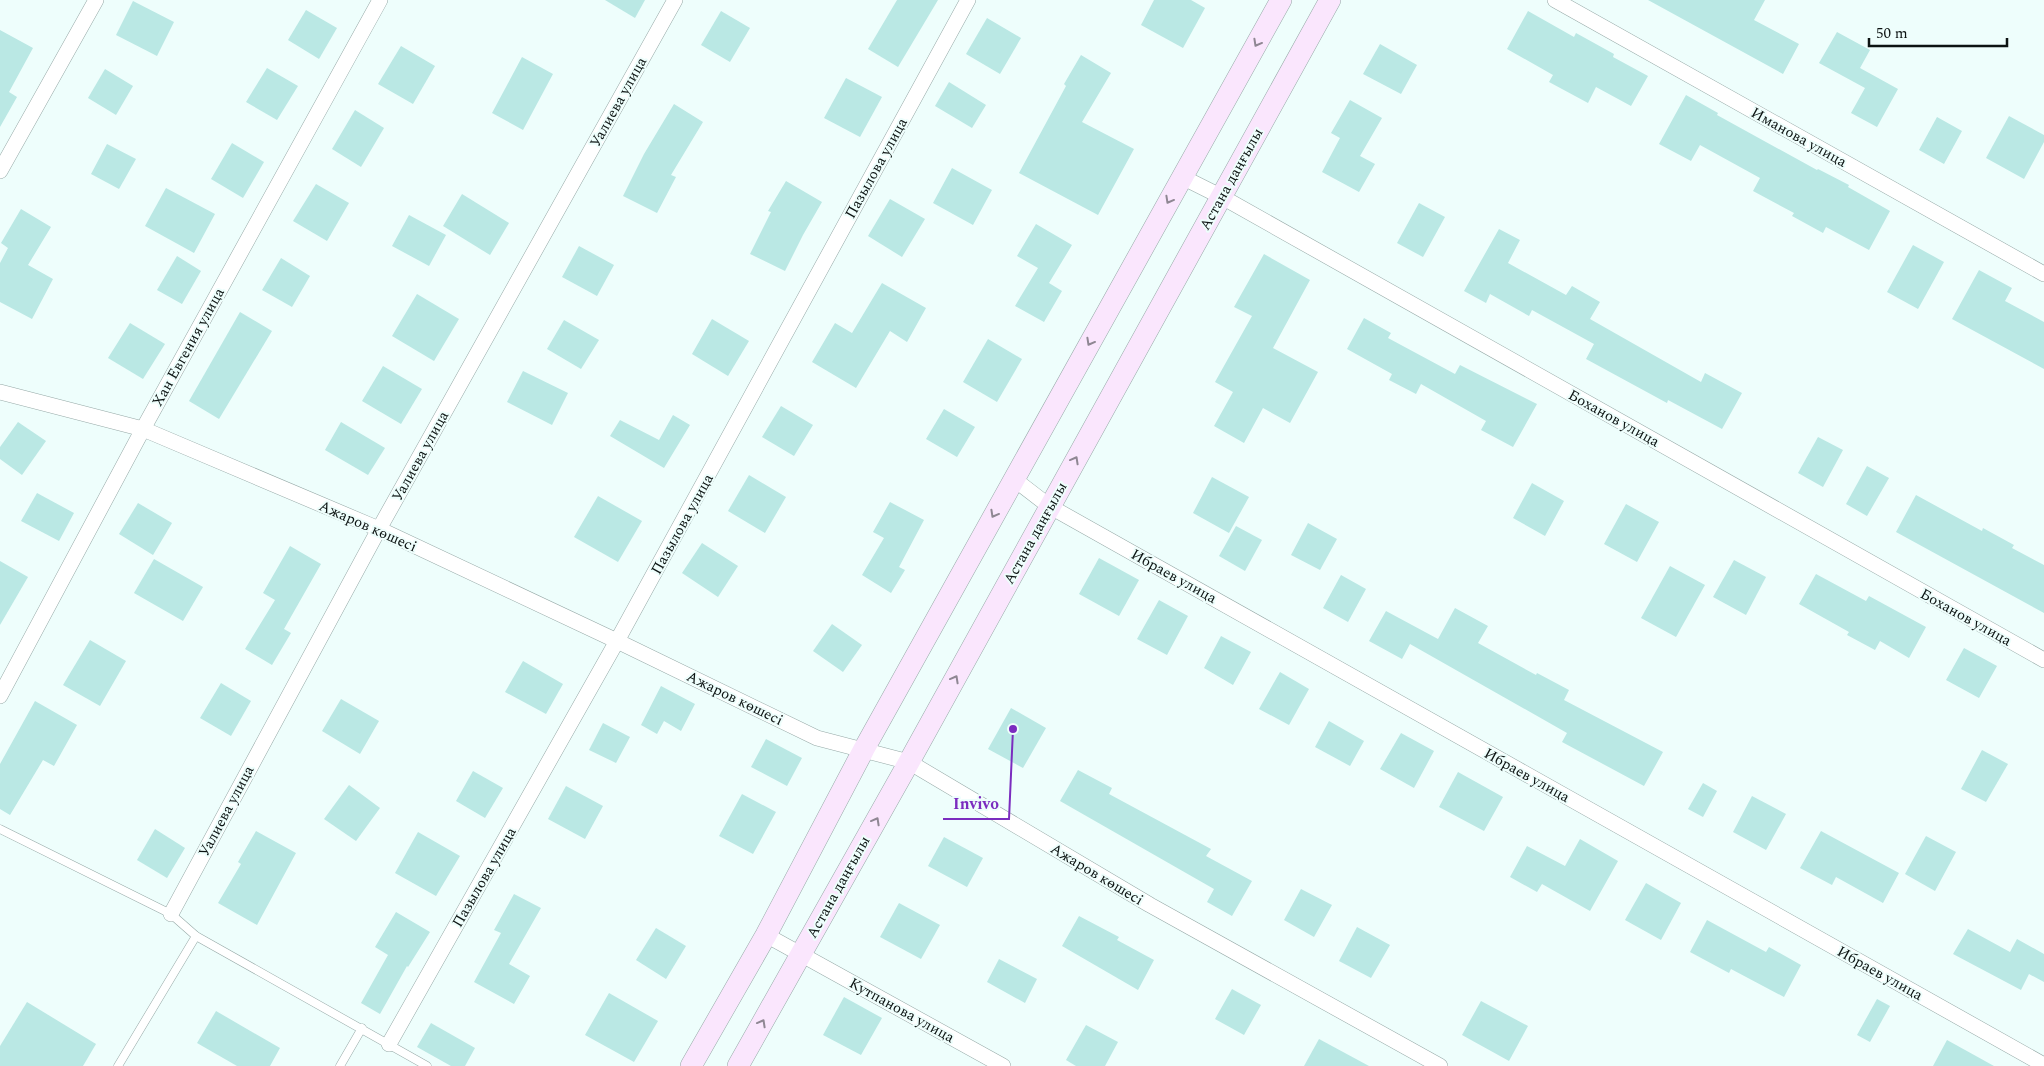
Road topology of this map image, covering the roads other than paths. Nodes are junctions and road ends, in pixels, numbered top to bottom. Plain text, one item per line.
1 (96, 0) edge
2 (380, 0) edge
3 (675, 0) edge
4 (968, 0) edge
5 (1281, 0) edge
6 (1330, 0) edge
7 (1555, 0) edge
8 (0, 171) edge
9 (1182, 177) junction
10 (1222, 197) junction
11 (2044, 274) edge
12 (0, 392) edge
13 (143, 429) junction
14 (1014, 479) junction
15 (1049, 506) junction
16 (379, 529) junction
17 (618, 641) junction
18 (2044, 660) edge
19 (0, 696) edge
20 (864, 749) junction
21 (909, 762) junction
22 (0, 829) edge
23 (171, 914) junction
24 (766, 935) junction
25 (196, 936) junction
26 (801, 953) junction
27 (362, 1028) junction
28 (390, 1044) junction
29 (2044, 1065) edge
30 (118, 1066) edge
31 (340, 1066) edge
32 (427, 1066) edge
33 (691, 1066) edge
34 (738, 1066) edge
35 (1003, 1066) edge
36 (1440, 1066) edge

1 - 8 street
2 - 13 street, Хан Евгения улица
3 - 16 street, Уалиева улица
4 - 17 street, Пазылова улица
5 -> 9 street
6 - 10 street, Астана даңғылы
7 - 11 street, Иманова улица
9 - 10 street, Боханов улица
9 -> 14 street
15 -> 10 street, Астана даңғылы
10 - 18 street, Боханов улица
12 - 13 street, Ажаров көшесі
13 - 16 street, Ажаров көшесі
13 - 19 street, Хан Евгения улица
14 - 15 street, Ибраев улица
14 -> 20 street
21 -> 15 street, Астана даңғылы
15 - 29 street, Ибраев улица
16 - 17 street, Ажаров көшесі
16 - 23 street, Уалиева улица
17 - 20 street, Ажаров көшесі
17 - 28 street, Пазылова улица
20 - 21 street, Ажаров көшесі
20 - 24 street
26 -> 21 street, Астана даңғылы
21 - 36 street, Ажаров көшесі
22 - 23 lane
23 - 25 lane
24 - 26 street, Кутпанова улица
24 - 33 street
25 - 27 lane
25 - 30 lane
34 -> 26 street, Астана даңғылы
26 - 35 street, Кутпанова улица
27 - 28 lane
27 - 31 lane
28 - 32 lane

